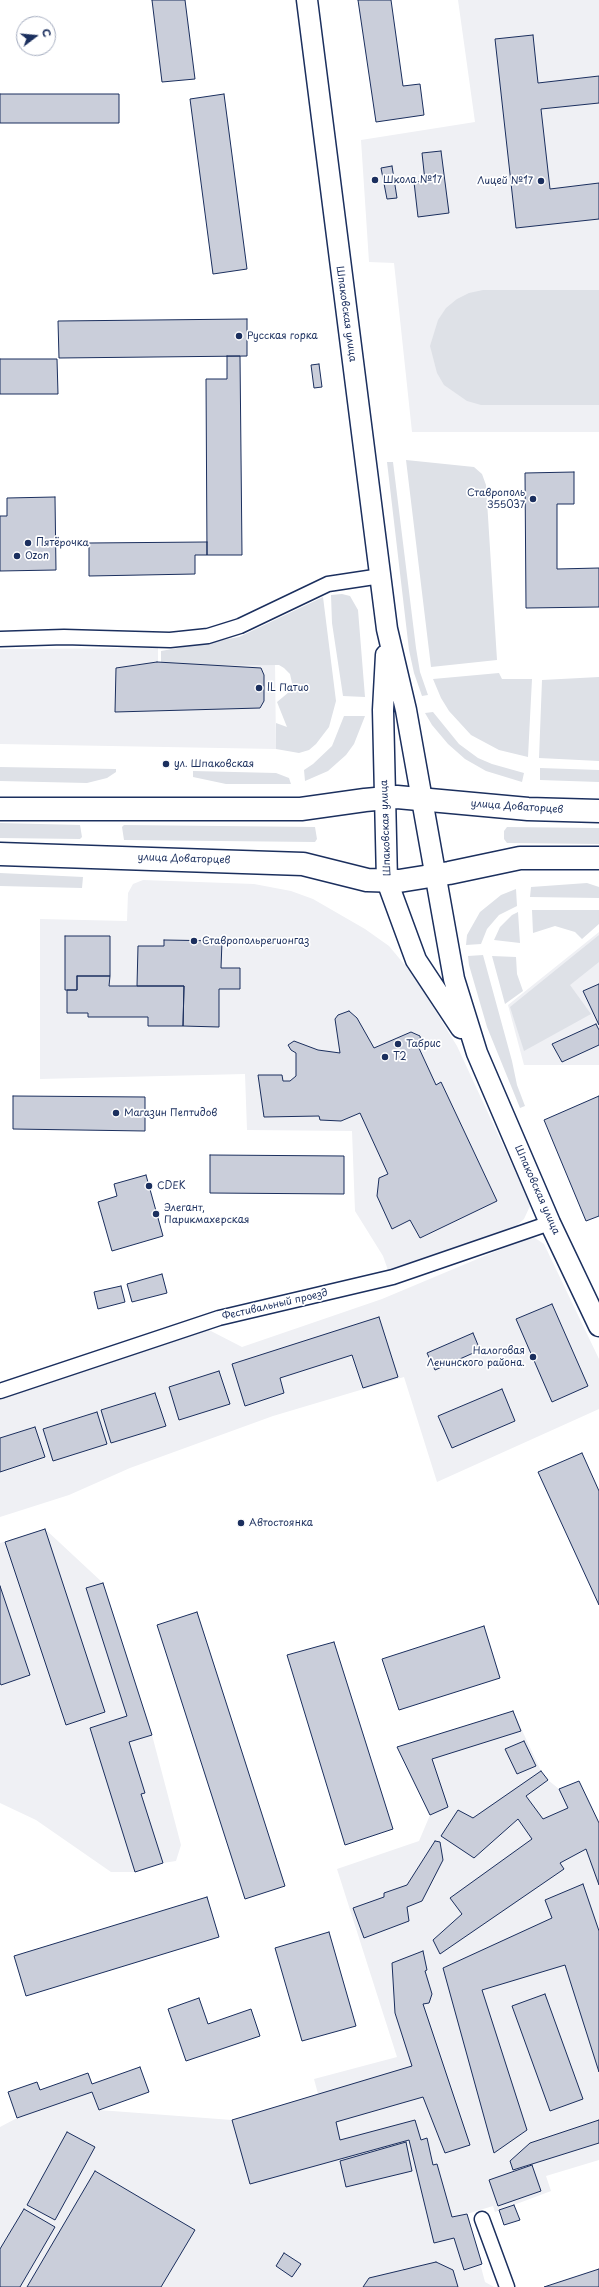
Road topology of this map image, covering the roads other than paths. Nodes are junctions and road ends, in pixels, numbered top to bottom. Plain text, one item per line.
1 (307, 0) edge
2 (381, 576) junction
3 (387, 629) junction
4 (0, 639) edge
5 (0, 809) edge
6 (599, 811) edge
7 (0, 854) edge
8 (599, 858) edge
9 (377, 880) junction
10 (477, 1053) junction
11 (550, 1222) junction
12 (599, 1326) edge
13 (0, 1391) edge
14 (482, 2219) dead end
15 (507, 2287) edge

1 - 2 main road, Шпаковская улица
2 - 3 main road, Шпаковская улица
2 - 4 street
3 - 9 main road, Шпаковская улица
3 - 10 main road, Шпаковская улица
5 - 6 main road, улица Доваторцев
7 - 9 main road, улица Доваторцев
8 - 9 main road
9 - 10 main road, Шпаковская улица
10 - 11 main road, Шпаковская улица
11 - 12 main road, Шпаковская улица
11 - 13 street, Фестивальный проезд
14 - 15 street

